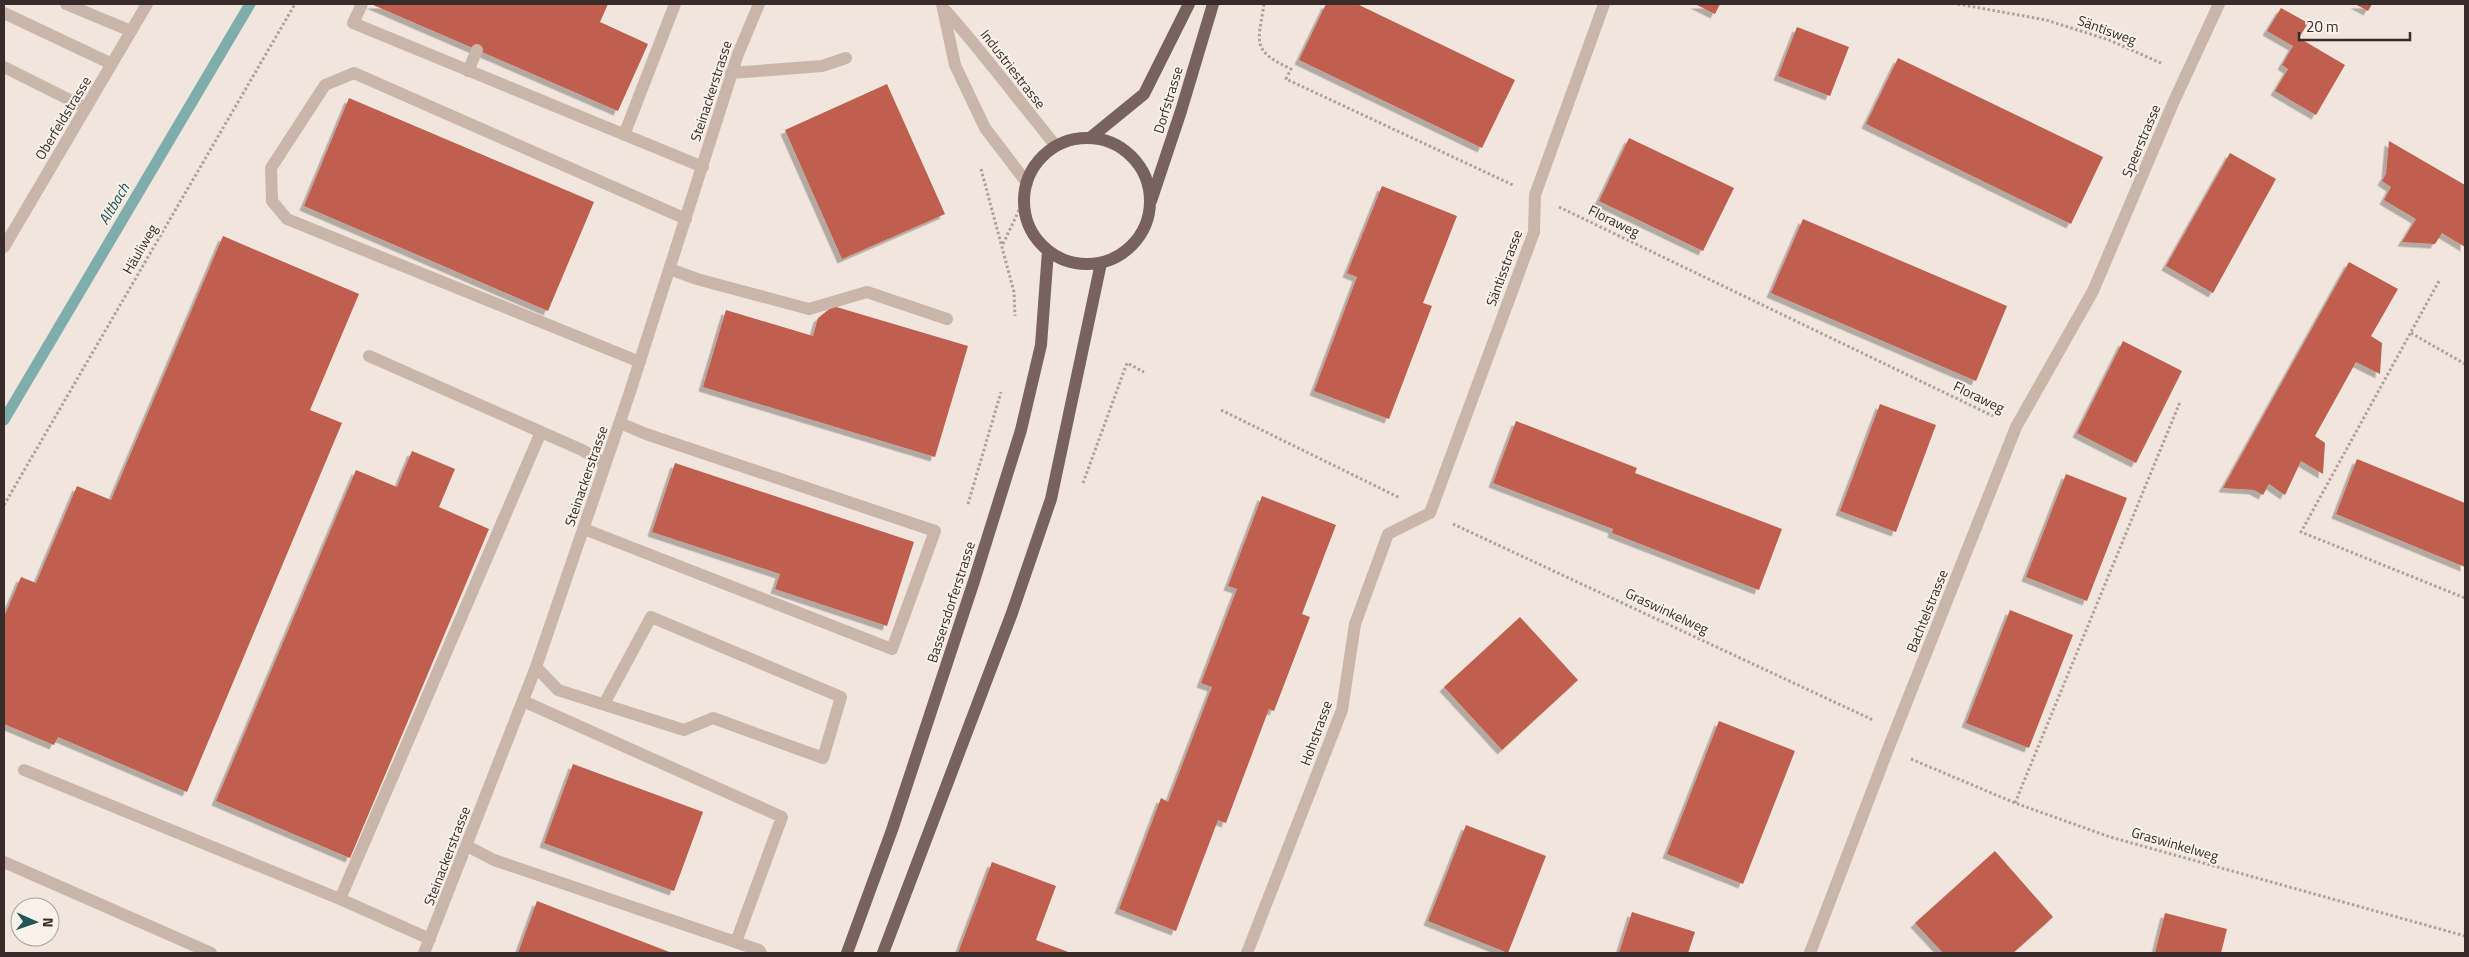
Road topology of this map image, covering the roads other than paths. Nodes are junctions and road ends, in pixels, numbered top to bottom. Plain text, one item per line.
1 (66, 4) edge
2 (147, 4) edge
3 (362, 4) edge
4 (676, 4) edge
5 (760, 4) edge
6 (1189, 4) edge
7 (1213, 4) edge
8 (1604, 4) edge
9 (2219, 4) edge
10 (944, 8) edge
11 (4, 13) edge
12 (131, 31) junction
13 (477, 50) dead end
14 (846, 58) dead end
15 (112, 64) junction
16 (4, 67) edge
17 (468, 71) junction
18 (731, 73) junction
19 (86, 108) junction
20 (624, 135) junction
21 (1090, 138) junction
22 (1056, 146) junction
23 (703, 167) junction
24 (1026, 183) junction
25 (1150, 205) junction
26 (686, 219) junction
27 (4, 247) edge
28 (1048, 251) junction
29 (1101, 263) junction
30 (670, 269) junction
31 (2093, 291) joint
32 (947, 319) dead end
33 (369, 356) dead end
34 (640, 362) junction
35 (620, 423) junction
36 (541, 432) junction
37 (606, 464) junction
38 (1430, 512) joint
39 (584, 528) junction
40 (536, 667) junction
41 (523, 701) junction
42 (604, 704) junction
43 (24, 770) dead end
44 (467, 846) junction
45 (4, 862) edge
46 (340, 899) junction
47 (430, 939) junction
48 (736, 942) junction
49 (211, 953) edge
50 (424, 953) edge
51 (761, 953) edge
52 (847, 953) edge
53 (883, 953) edge
54 (1247, 953) edge
55 (1810, 953) edge

1 - 12 street
2 - 12 street, Oberfeldstrasse
3 - 17 street
4 - 20 street
5 - 18 street, Steinackerstrasse
6 - 21 main road, Dorfstrasse
7 - 25 main road, Dorfstrasse
8 - 38 street, Säntisstrasse
9 - 31 street, Speerstrasse
10 - 22 street, Industriestrasse
10 - 24 street, Industriestrasse
11 - 15 street
12 - 15 street, Oberfeldstrasse
13 - 17 street
14 - 18 street
15 - 19 street, Oberfeldstrasse
16 - 19 street
17 - 20 street
18 - 23 street, Steinackerstrasse
19 - 27 street, Oberfeldstrasse
20 - 23 street
21 - 22 main road
21 - 25 main road
22 - 24 main road
23 - 26 street, Steinackerstrasse
24 - 28 main road
25 - 29 main road
26 - 30 street, Steinackerstrasse
26 - 34 street
28 - 29 main road
28 - 52 main road, Bassersdorferstrasse
29 - 53 main road
30 - 32 street
30 - 34 street, Steinackerstrasse
31 - 55 street, Bachtelstrasse
33 - 36 street
34 - 35 street, Steinackerstrasse
35 - 37 street, Steinackerstrasse
35 - 39 street
36 - 37 street
36 - 46 street
37 - 39 street, Steinackerstrasse
38 - 54 street, Hohstrasse
39 - 40 street, Steinackerstrasse
40 - 41 street, Steinackerstrasse
40 - 42 street
41 - 44 street, Steinackerstrasse
41 - 48 street
42 - 42 street
43 - 46 street
44 - 47 street, Steinackerstrasse
44 - 48 street
45 - 49 street
46 - 47 street
47 - 50 street, Steinackerstrasse
48 - 51 street

